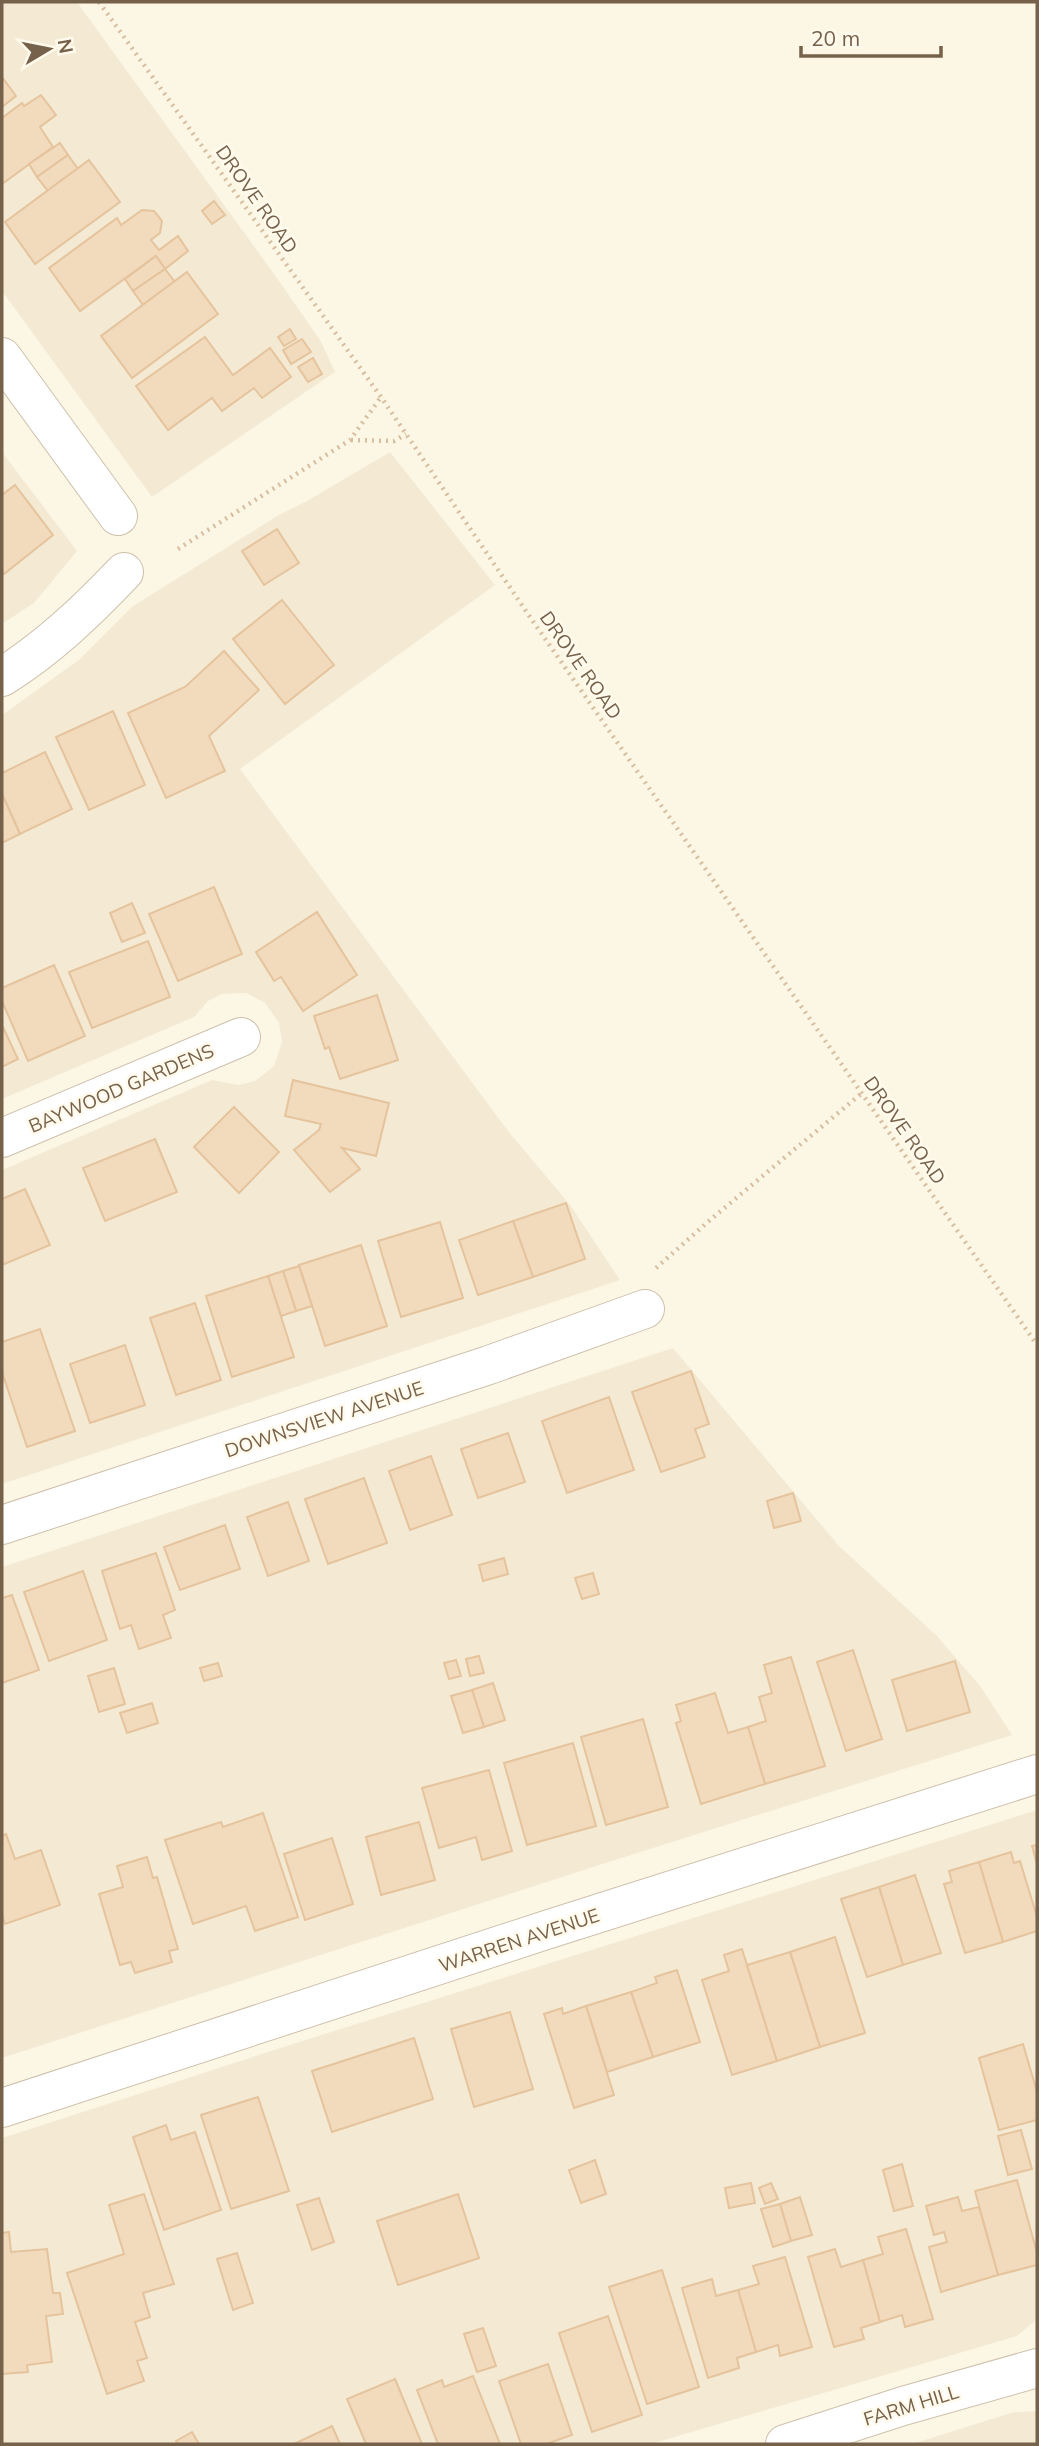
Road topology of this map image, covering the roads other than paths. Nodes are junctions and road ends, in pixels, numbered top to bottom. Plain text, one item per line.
1 (2, 357) edge
2 (118, 516) dead end
3 (124, 572) dead end
4 (2, 677) edge
5 (241, 1037) dead end
6 (2, 1138) edge
7 (645, 1310) road end
8 (2, 1525) edge
9 (1037, 1774) edge
10 (2, 2108) edge
11 (1037, 2368) edge
12 (785, 2444) edge

1 - 2 street
3 - 4 street
5 - 6 street, BAYWOOD GARDENS
7 - 8 street, DOWNSVIEW AVENUE
9 - 10 street, WARREN AVENUE
11 - 12 street, FARM HILL

